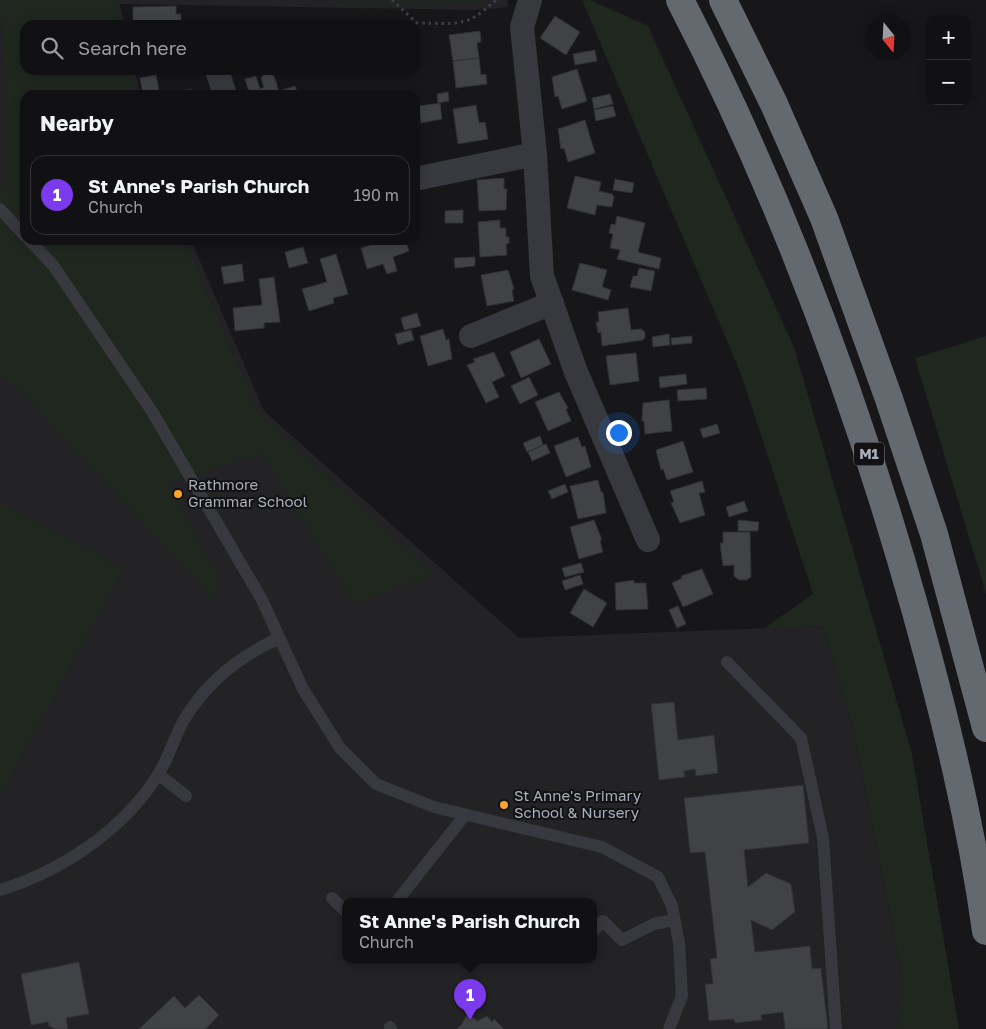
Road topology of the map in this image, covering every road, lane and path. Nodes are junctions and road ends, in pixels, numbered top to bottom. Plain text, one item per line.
1 (392, 0) edge
2 (496, 0) edge
3 (530, 0) edge
4 (680, 0) edge
5 (723, 0) edge
6 (414, 20) edge
7 (420, 23) edge
8 (218, 75) edge
9 (223, 90) edge
10 (535, 154) junction
11 (420, 179) edge
12 (0, 209) edge
13 (20, 231) edge
14 (34, 245) edge
15 (552, 303) junction
16 (471, 336) dead end
17 (648, 540) dead end
18 (279, 638) junction
19 (727, 662) dead end
20 (986, 728) edge
21 (158, 774) junction
22 (186, 796) dead end
23 (466, 815) junction
24 (0, 890) edge
25 (332, 898) dead end
26 (399, 898) edge
27 (342, 908) edge
28 (674, 920) junction
29 (597, 927) edge
30 (986, 930) edge
31 (669, 1029) edge
32 (836, 1029) edge

1 - 6 path
2 - 7 path
3 - 10 street
4 - 30 highway, M1
5 - 20 highway, M1
8 - 9 street
10 - 11 street
10 - 15 street
12 - 13 lane
14 - 18 lane
15 - 16 street
15 - 17 street
18 - 21 lane
18 - 23 lane
19 - 32 lane
21 - 22 lane
21 - 24 lane
23 - 26 lane
23 - 28 lane
25 - 27 lane
28 - 29 lane
28 - 31 lane

